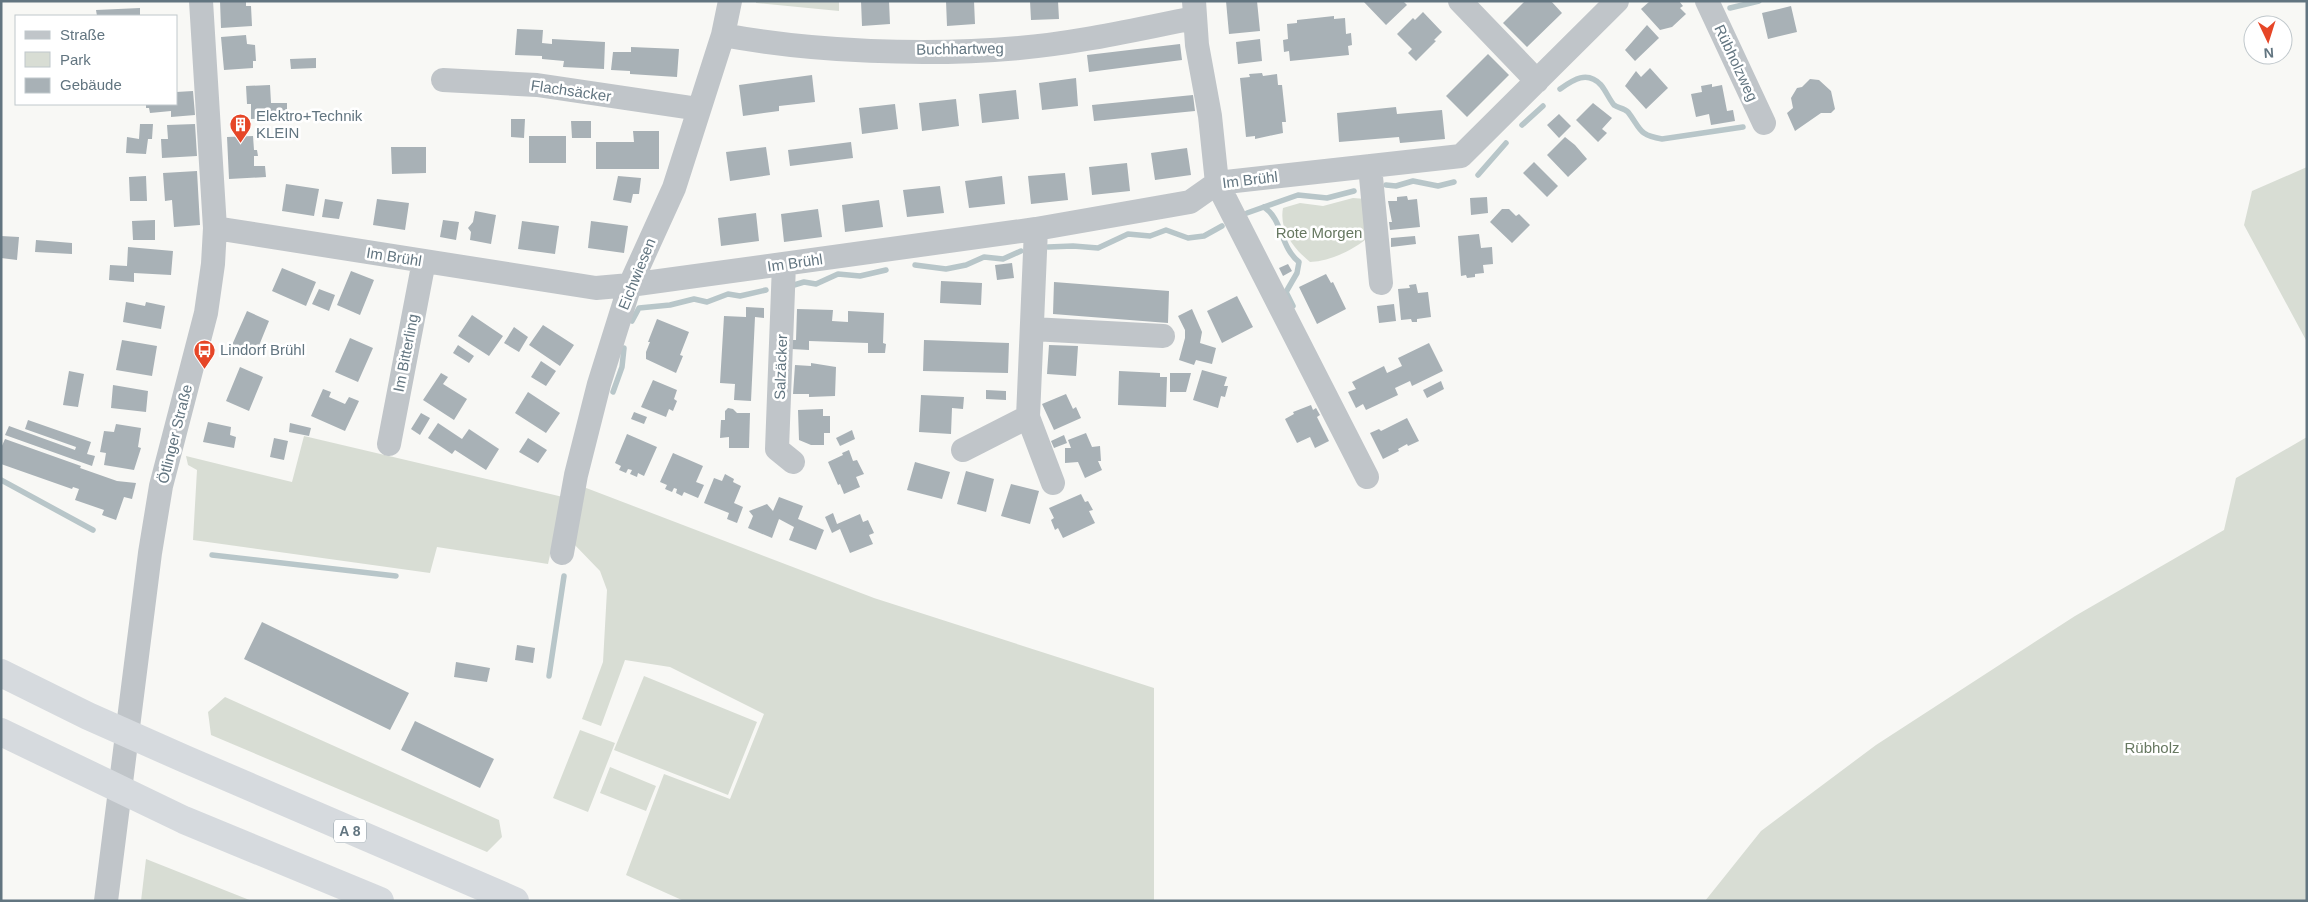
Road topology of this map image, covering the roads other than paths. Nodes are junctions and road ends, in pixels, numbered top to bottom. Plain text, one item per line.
1 (201, 1) edge
2 (730, 1) edge
3 (1460, 1) edge
4 (1618, 1) edge
5 (1709, 2) edge
6 (1195, 9) edge
7 (723, 35) junction
8 (442, 80) dead end
9 (1537, 81) junction
10 (699, 109) junction
11 (1764, 123) dead end
12 (1370, 166) junction
13 (1217, 183) junction
14 (215, 228) junction
15 (1036, 229) junction
16 (424, 261) junction
17 (784, 264) junction
18 (1381, 283) dead end
19 (630, 285) junction
20 (1032, 329) junction
21 (1163, 336) dead end
22 (1028, 418) junction
23 (389, 444) dead end
24 (963, 450) dead end
25 (793, 462) dead end
26 (1367, 477) dead end
27 (1053, 484) dead end
28 (562, 553) dead end
29 (1, 673) edge
30 (1, 732) edge
31 (106, 901) edge
32 (380, 901) edge
33 (515, 901) edge

1 - 14 street, Ötlinger Straße
2 - 7 street, Eichwiesen
3 - 9 street
4 - 9 street, Im Brühl
5 - 11 street, Rübholzweg
6 - 7 street, Buchhartweg
6 - 13 street
7 - 10 street, Eichwiesen
8 - 10 street, Flachsäcker
9 - 12 street, Im Brühl
10 - 19 street, Eichwiesen
12 - 13 street, Im Brühl
12 - 18 street
13 - 15 street, Im Brühl
13 - 26 street
14 - 16 street, Im Brühl
14 - 31 street, Ötlinger Straße
15 - 17 street, Im Brühl
15 - 20 street
16 - 19 street, Im Brühl
16 - 23 street, Im Bitterling
17 - 19 street, Im Brühl
17 - 25 street, Salzäcker
19 - 28 street, Eichwiesen
20 - 21 street
20 - 22 street
22 - 24 street
22 - 27 street
29 - 33 highway, A 8
30 - 32 highway

